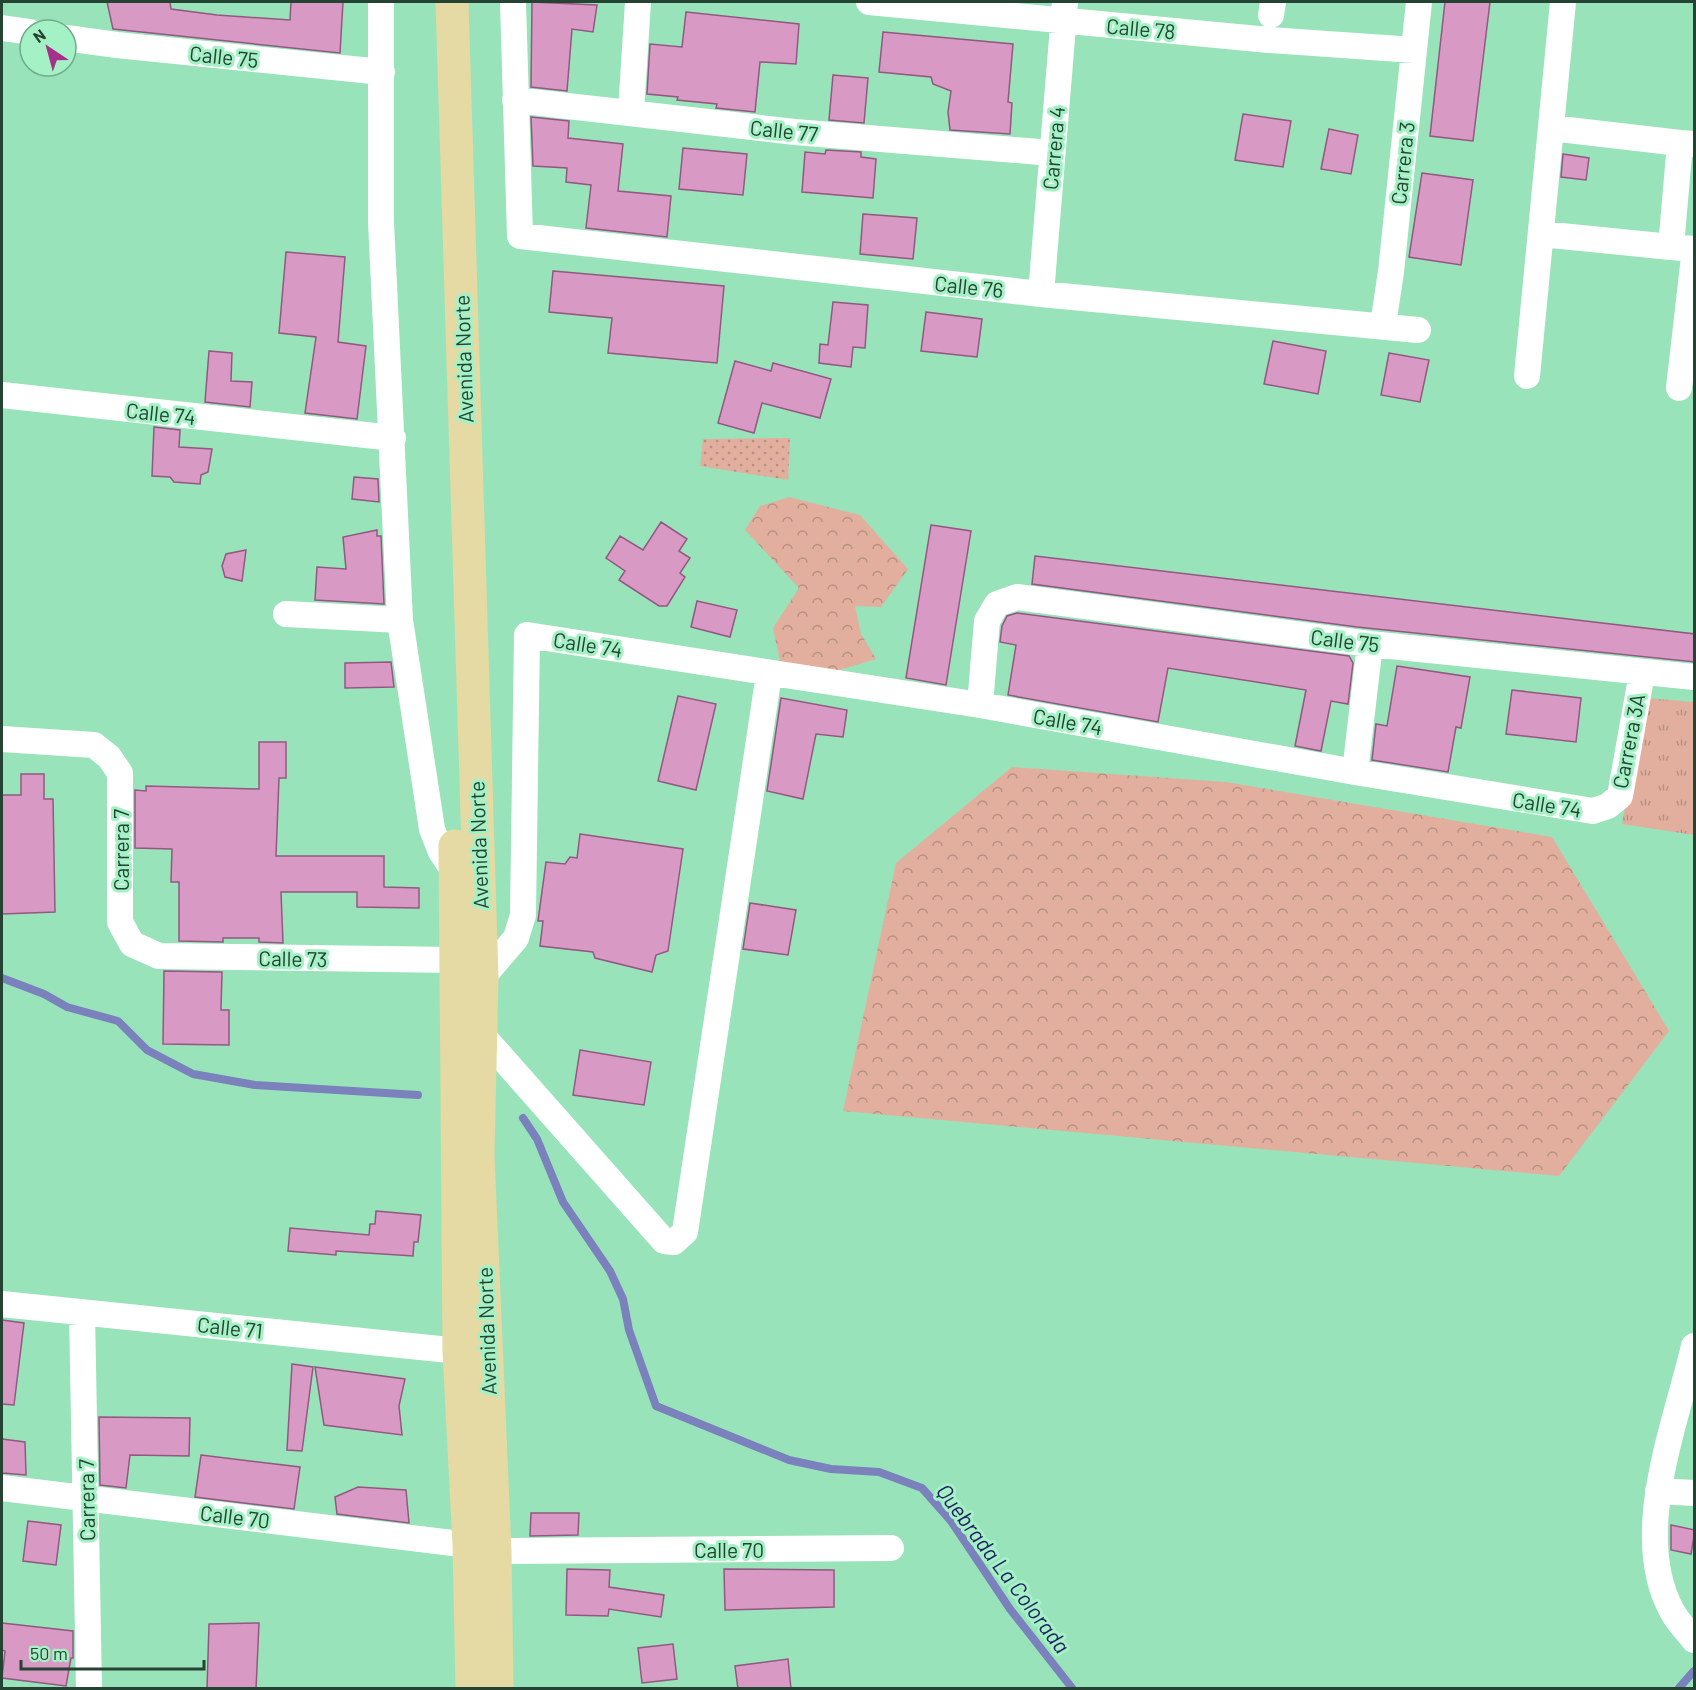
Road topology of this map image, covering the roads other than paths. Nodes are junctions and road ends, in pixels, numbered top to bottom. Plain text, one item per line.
1 (381, 2) edge
2 (432, 2) edge
3 (452, 2) edge
4 (513, 2) edge
5 (638, 2) edge
6 (869, 2) edge
7 (1419, 2) edge
8 (1563, 2) edge
9 (1064, 11) edge
10 (2, 28) edge
11 (18, 30) edge
12 (78, 40) edge
13 (1414, 50) junction
14 (382, 72) junction
15 (515, 100) junction
16 (631, 111) junction
17 (1551, 128) junction
18 (1688, 144) edge
19 (1052, 153) junction
20 (1541, 234) junction
21 (1683, 248) edge
22 (1695, 257) edge
23 (1041, 294) junction
24 (1383, 325) junction
25 (1418, 330) dead end
26 (1527, 376) dead end
27 (1679, 388) dead end
28 (2, 395) edge
29 (393, 438) junction
30 (286, 614) dead end
31 (400, 620) junction
32 (1370, 644) junction
33 (1642, 673) junction
34 (769, 674) junction
35 (1695, 677) edge
36 (980, 705) junction
37 (2, 739) edge
38 (1355, 772) junction
39 (1608, 806) joint
40 (456, 874) junction
41 (132, 944) joint
42 (469, 969) junction
43 (482, 1035) junction
44 (2, 1304) edge
45 (82, 1312) junction
46 (1695, 1346) edge
47 (459, 1351) junction
48 (2, 1488) edge
49 (1658, 1491) junction
50 (1695, 1493) edge
51 (86, 1497) junction
52 (482, 1548) junction
53 (891, 1548) dead end
54 (1695, 1640) edge
55 (89, 1689) edge
56 (472, 1689) edge
57 (497, 1689) edge

1 - 14 street
2 - 40 main road, Avenida Norte
3 - 42 main road, Avenida Norte
4 - 15 street
5 - 16 street
6 - 9 street, Calle 78
7 - 13 street, Carrera 3
8 - 17 street
9 - 13 street, Calle 78
9 - 19 street, Carrera 4
10 - 11 street
12 - 14 street, Calle 75
13 - 24 street, Carrera 3
14 - 29 street
15 - 16 street, Calle 77
15 - 23 street, Calle 76
16 - 19 street, Calle 77
17 - 18 street
17 - 20 street
18 - 21 street
19 - 23 street, Carrera 4
20 - 21 street
20 - 26 street
22 - 27 street
23 - 24 street, Calle 76
24 - 25 street, Calle 76
28 - 29 street, Calle 74
29 - 31 street
30 - 31 street
31 - 40 street
32 - 33 street, Calle 75
32 - 36 street, Calle 75
32 - 38 street
33 - 35 street, Calle 75
33 - 39 street, Carrera 3A
34 - 36 street, Calle 74
34 - 42 street, Calle 74
34 - 43 street
36 - 38 street, Calle 74
37 - 41 street, Carrera 7
38 - 39 street, Calle 74
40 - 42 main road, Avenida Norte
41 - 42 street, Calle 73
42 - 43 main road, Avenida Norte
42 - 47 main road, Avenida Norte
43 - 52 main road, Avenida Norte
44 - 45 street, Calle 71
45 - 47 street, Calle 71
45 - 51 street, Carrera 7
46 - 49 street
47 - 52 main road, Avenida Norte
48 - 51 street, Calle 70
49 - 50 street
49 - 54 street
51 - 52 street, Calle 70
51 - 55 street, Carrera 7
52 - 53 street, Calle 70
52 - 56 main road, Avenida Norte
52 - 57 main road, Avenida Norte

